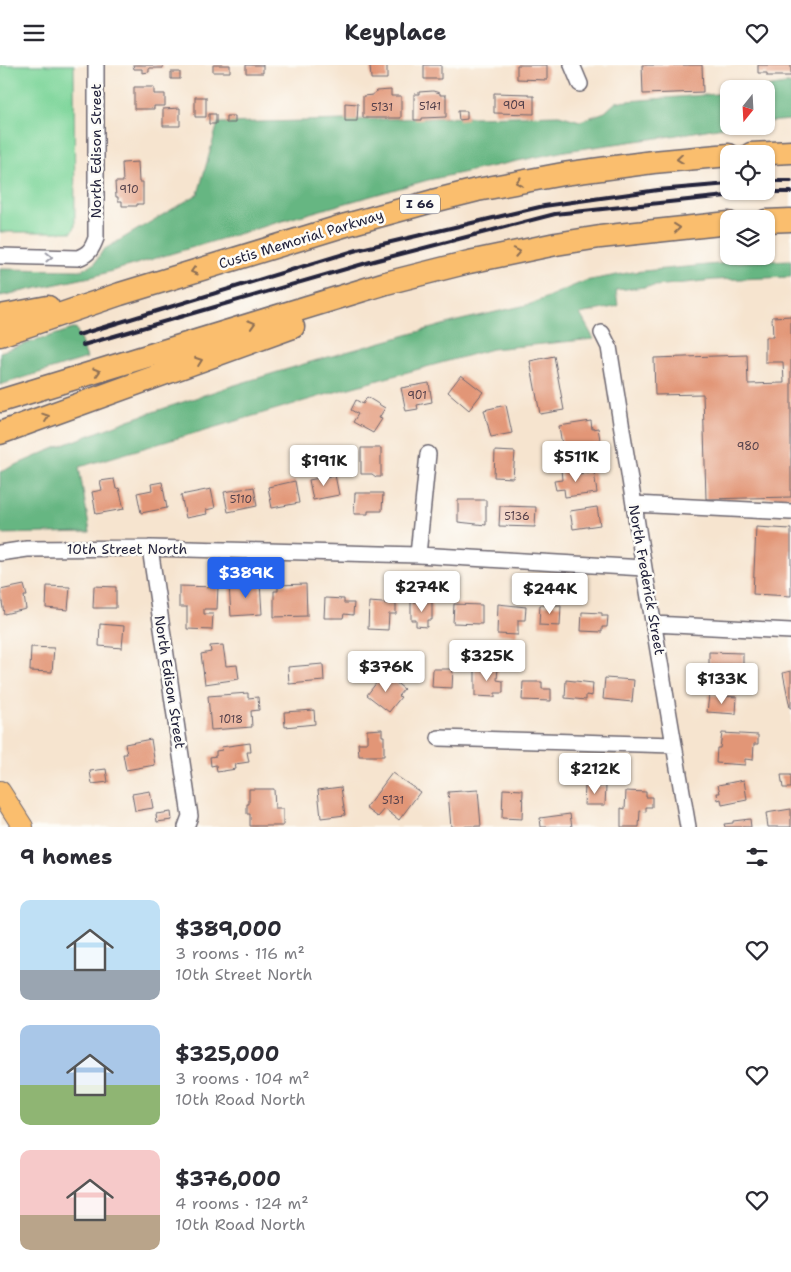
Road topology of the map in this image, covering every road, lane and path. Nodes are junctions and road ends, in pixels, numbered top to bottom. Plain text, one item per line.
1 (96, 65) edge
2 (572, 65) edge
3 (580, 84) dead end
4 (791, 152) edge
5 (775, 153) edge
6 (720, 156) edge
7 (791, 220) edge
8 (775, 221) edge
9 (720, 224) edge
10 (0, 256) edge
11 (469, 262) junction
12 (120, 294) junction
13 (0, 316) edge
14 (0, 335) edge
15 (612, 342) dead end
16 (0, 401) edge
17 (0, 433) edge
18 (428, 454) dead end
19 (634, 504) junction
20 (791, 512) edge
21 (150, 548) junction
22 (0, 553) edge
23 (418, 555) junction
24 (644, 567) junction
25 (654, 624) junction
26 (791, 631) edge
27 (439, 738) dead end
28 (674, 745) junction
29 (0, 791) edge
30 (188, 822) edge
31 (22, 827) edge
32 (688, 827) edge

10 -> 1 street, North Edison Street
2 - 3 street
4 - 5 highway
6 -> 12 highway, Custis Memorial Parkway / I 66
7 - 8 highway
11 -> 9 highway
16 -> 11 highway
17 -> 11 highway
12 - 13 highway
12 - 14 highway, Custis Memorial Parkway / I 66
15 - 19 street, North Frederick Street
18 - 23 street
19 - 20 street
19 - 24 street, North Frederick Street
21 - 22 street, 10th Street North
21 - 23 street, 10th Street North
21 - 30 street, North Edison Street
23 - 24 street, 10th Street North
24 - 25 street, North Frederick Street
25 - 26 street
25 - 28 street, North Frederick Street
27 - 28 street
28 - 32 street, North Frederick Street
29 - 31 main road

